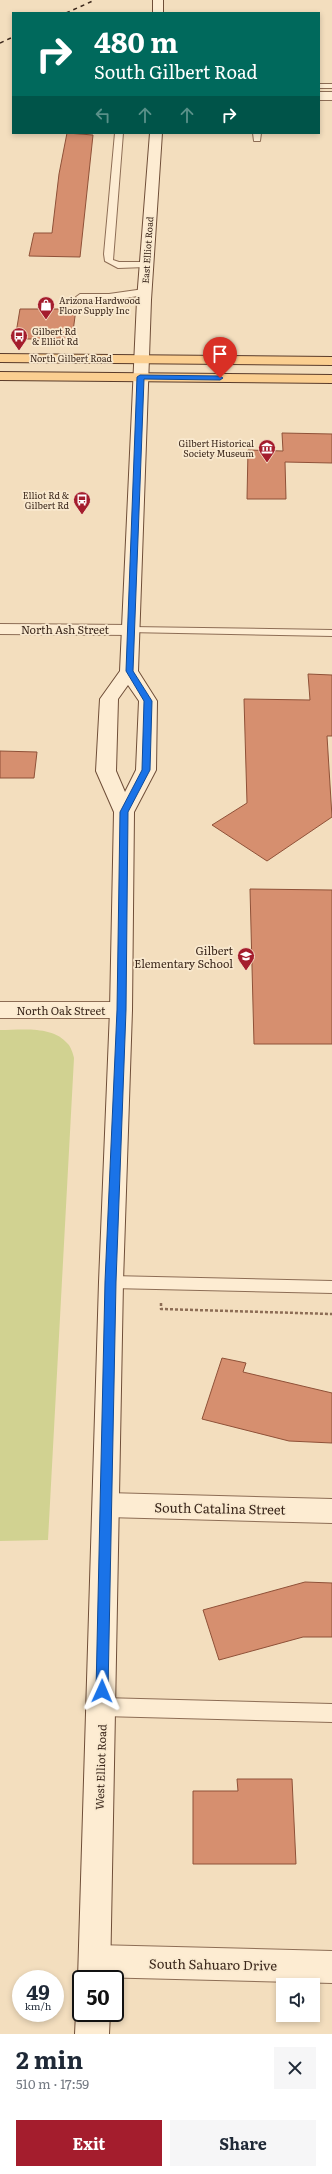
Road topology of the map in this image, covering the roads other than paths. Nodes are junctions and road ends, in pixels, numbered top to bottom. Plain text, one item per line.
1 (158, 0) edge
2 (158, 12) edge
3 (320, 86) edge
4 (332, 86) edge
5 (320, 96) edge
6 (332, 96) edge
7 (119, 134) edge
8 (156, 134) edge
9 (146, 264) junction
10 (144, 292) junction
11 (80, 293) dead end
12 (0, 358) edge
13 (332, 361) edge
14 (141, 368) junction
15 (0, 376) edge
16 (332, 379) edge
17 (0, 629) edge
18 (131, 630) junction
19 (332, 633) edge
20 (130, 671) junction
21 (124, 812) junction
22 (0, 1010) edge
23 (121, 1010) junction
24 (332, 1275) edge
25 (111, 1282) junction
26 (325, 1287) edge
27 (107, 1505) junction
28 (332, 1511) edge
29 (102, 1707) junction
30 (332, 1713) edge
31 (332, 1967) edge
32 (94, 1970) edge
33 (93, 2022) edge
34 (92, 2034) edge

1 - 2 main road
3 - 4 lane
5 - 6 main road
7 - 9 lane
8 - 9 main road, East Elliot Road
9 - 10 main road, East Elliot Road
10 - 11 lane
10 - 14 main road, East Elliot Road
12 - 14 main road, North Gilbert Road
13 - 14 main road
14 - 15 main road, North Gilbert Road
14 - 16 main road
14 - 18 main road
17 - 18 main road, North Ash Street
18 - 19 lane
18 - 20 main road
20 - 21 main road, West Elliot Road
20 - 21 main road, West Elliot Road
21 - 23 main road, West Elliot Road
22 - 23 main road, North Oak Street
23 - 25 main road, West Elliot Road
24 - 26 lane
25 - 26 lane
25 - 27 main road, West Elliot Road
27 - 28 main road, South Catalina Street
27 - 29 main road, West Elliot Road
29 - 30 lane
29 - 32 main road, West Elliot Road
31 - 32 main road, South Sahuaro Drive
33 - 34 main road

